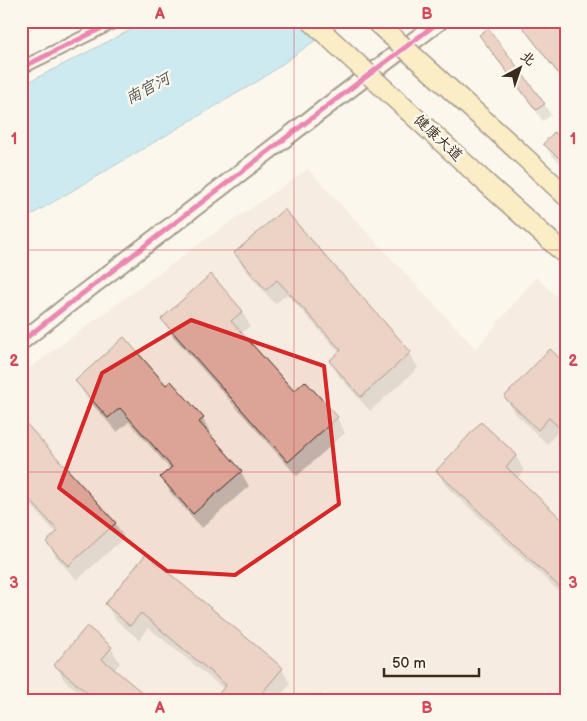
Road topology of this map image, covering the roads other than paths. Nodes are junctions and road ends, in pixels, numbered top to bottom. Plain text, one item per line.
1 (116, 21) edge
2 (311, 21) edge
3 (375, 21) edge
4 (440, 21) edge
5 (21, 68) edge
6 (566, 196) edge
7 (566, 255) edge
8 (21, 342) edge

1 - 5 street
2 - 7 main road, 健康大道, bridge
3 - 6 main road, bridge
4 - 8 street

